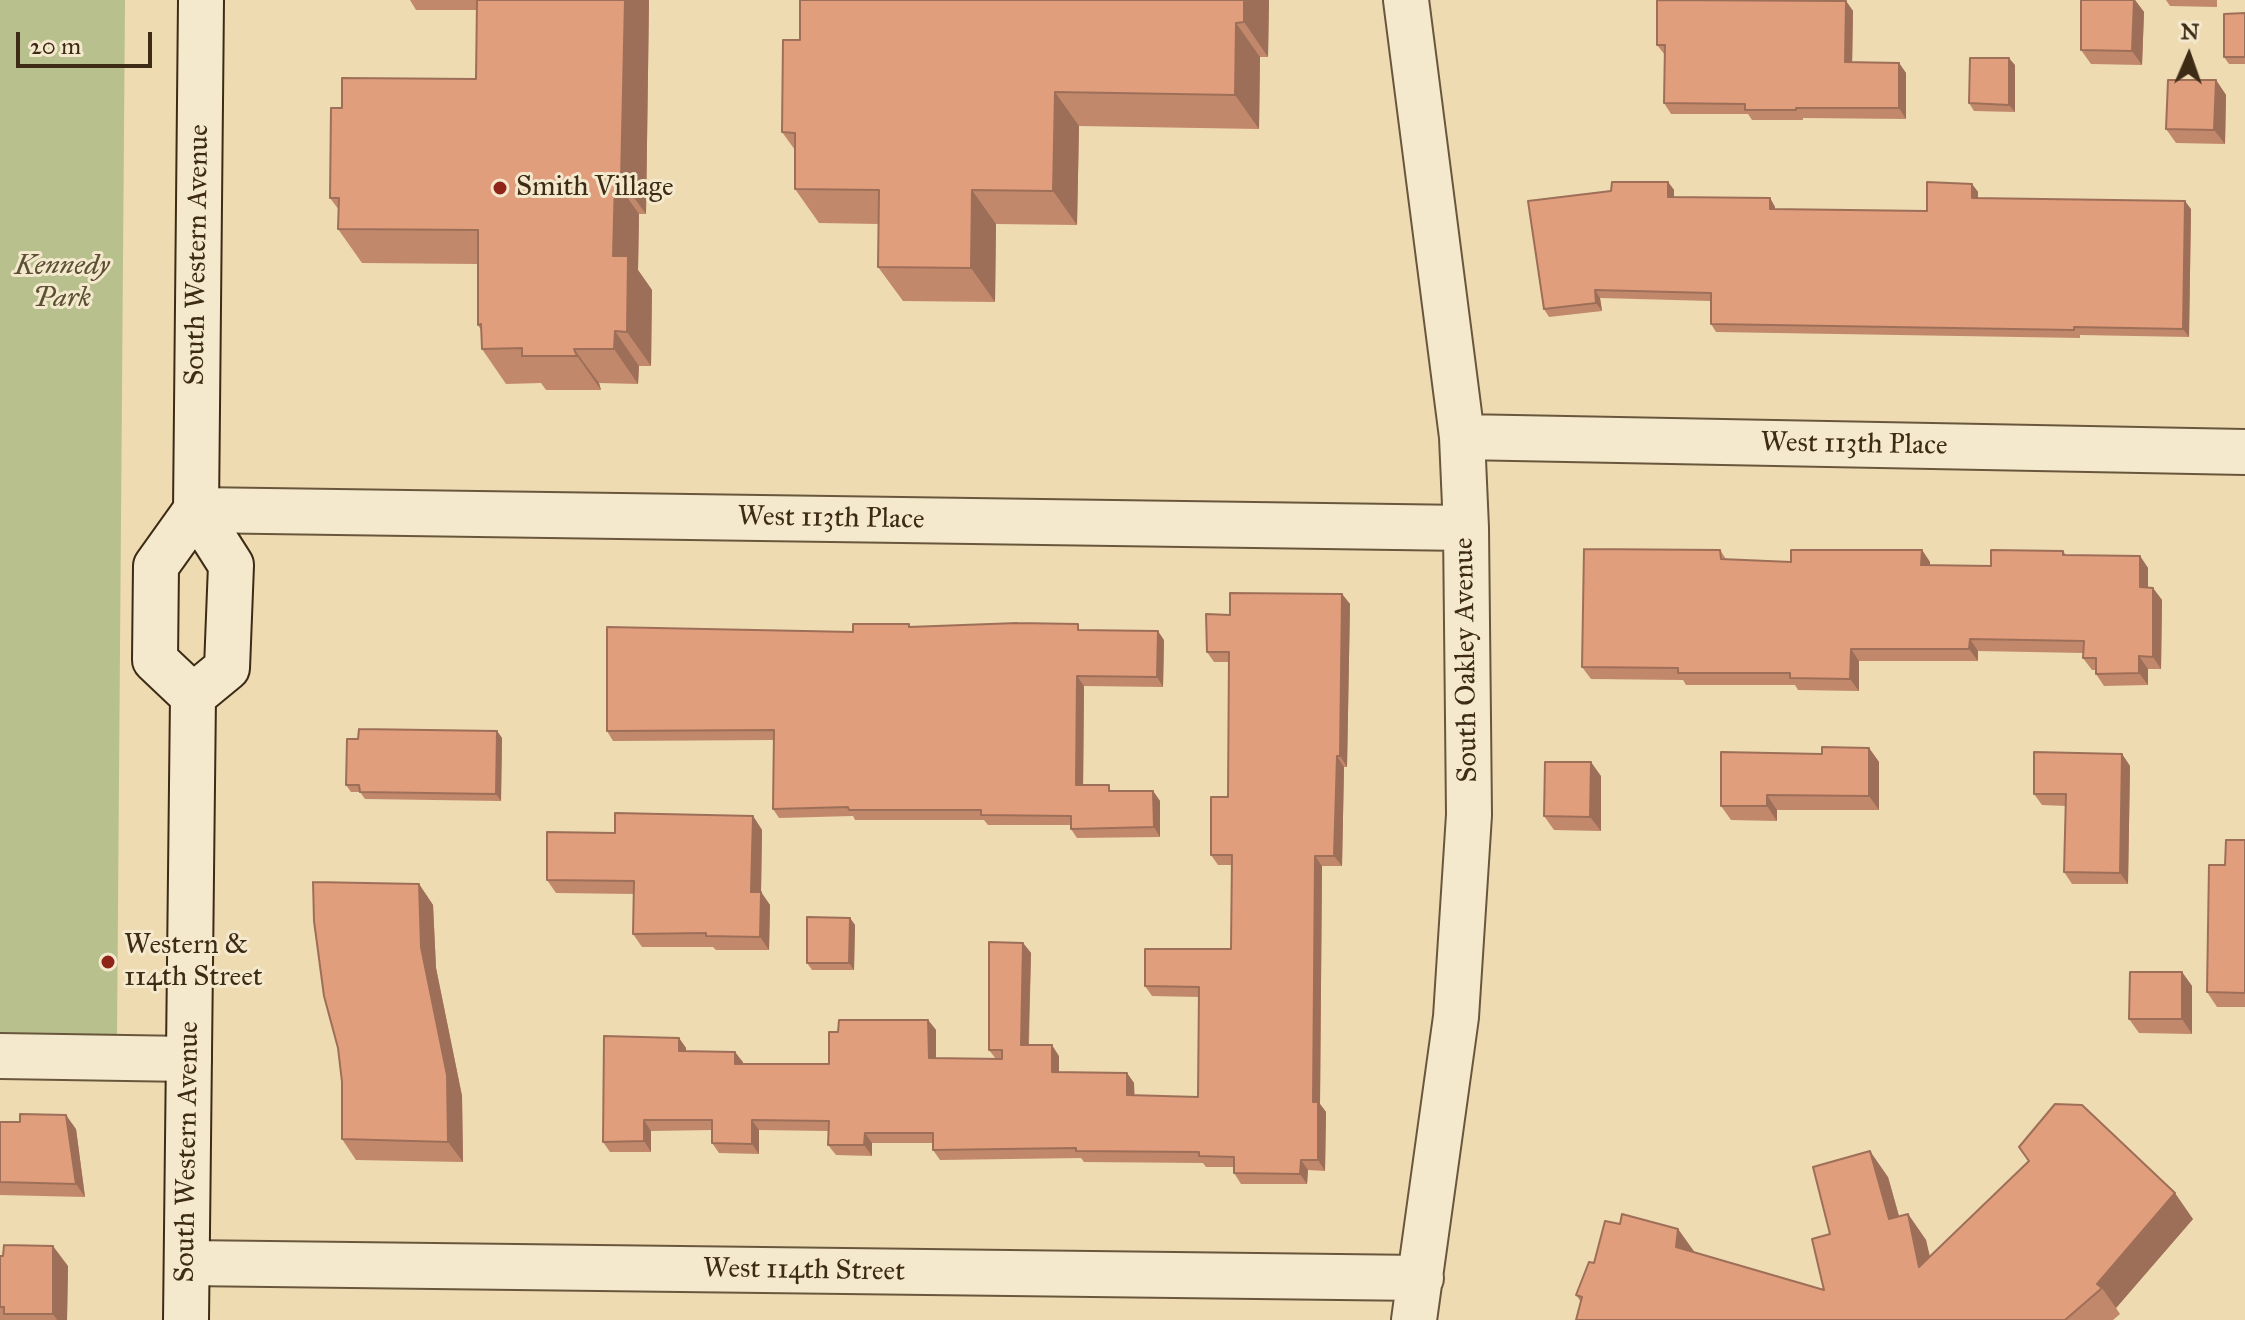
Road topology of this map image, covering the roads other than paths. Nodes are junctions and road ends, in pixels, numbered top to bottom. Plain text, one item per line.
1 (201, 0) edge
2 (1406, 0) edge
3 (1462, 437) junction
4 (2245, 452) edge
5 (196, 510) junction
6 (1466, 528) junction
7 (193, 696) junction
8 (0, 1056) edge
9 (189, 1059) junction
10 (187, 1263) junction
11 (1417, 1299) edge
12 (186, 1320) edge

1 - 5 street, South Western Avenue
2 - 3 street, South Oakley Avenue
3 - 4 street, West 113th Place
3 - 6 street, South Oakley Avenue
5 - 6 street, West 113th Place
5 - 7 street
5 - 7 street
6 - 11 street, South Oakley Avenue
7 - 9 street, South Western Avenue
8 - 9 street
9 - 10 street, South Western Avenue
10 - 11 street, West 114th Street
10 - 12 street, South Western Avenue

